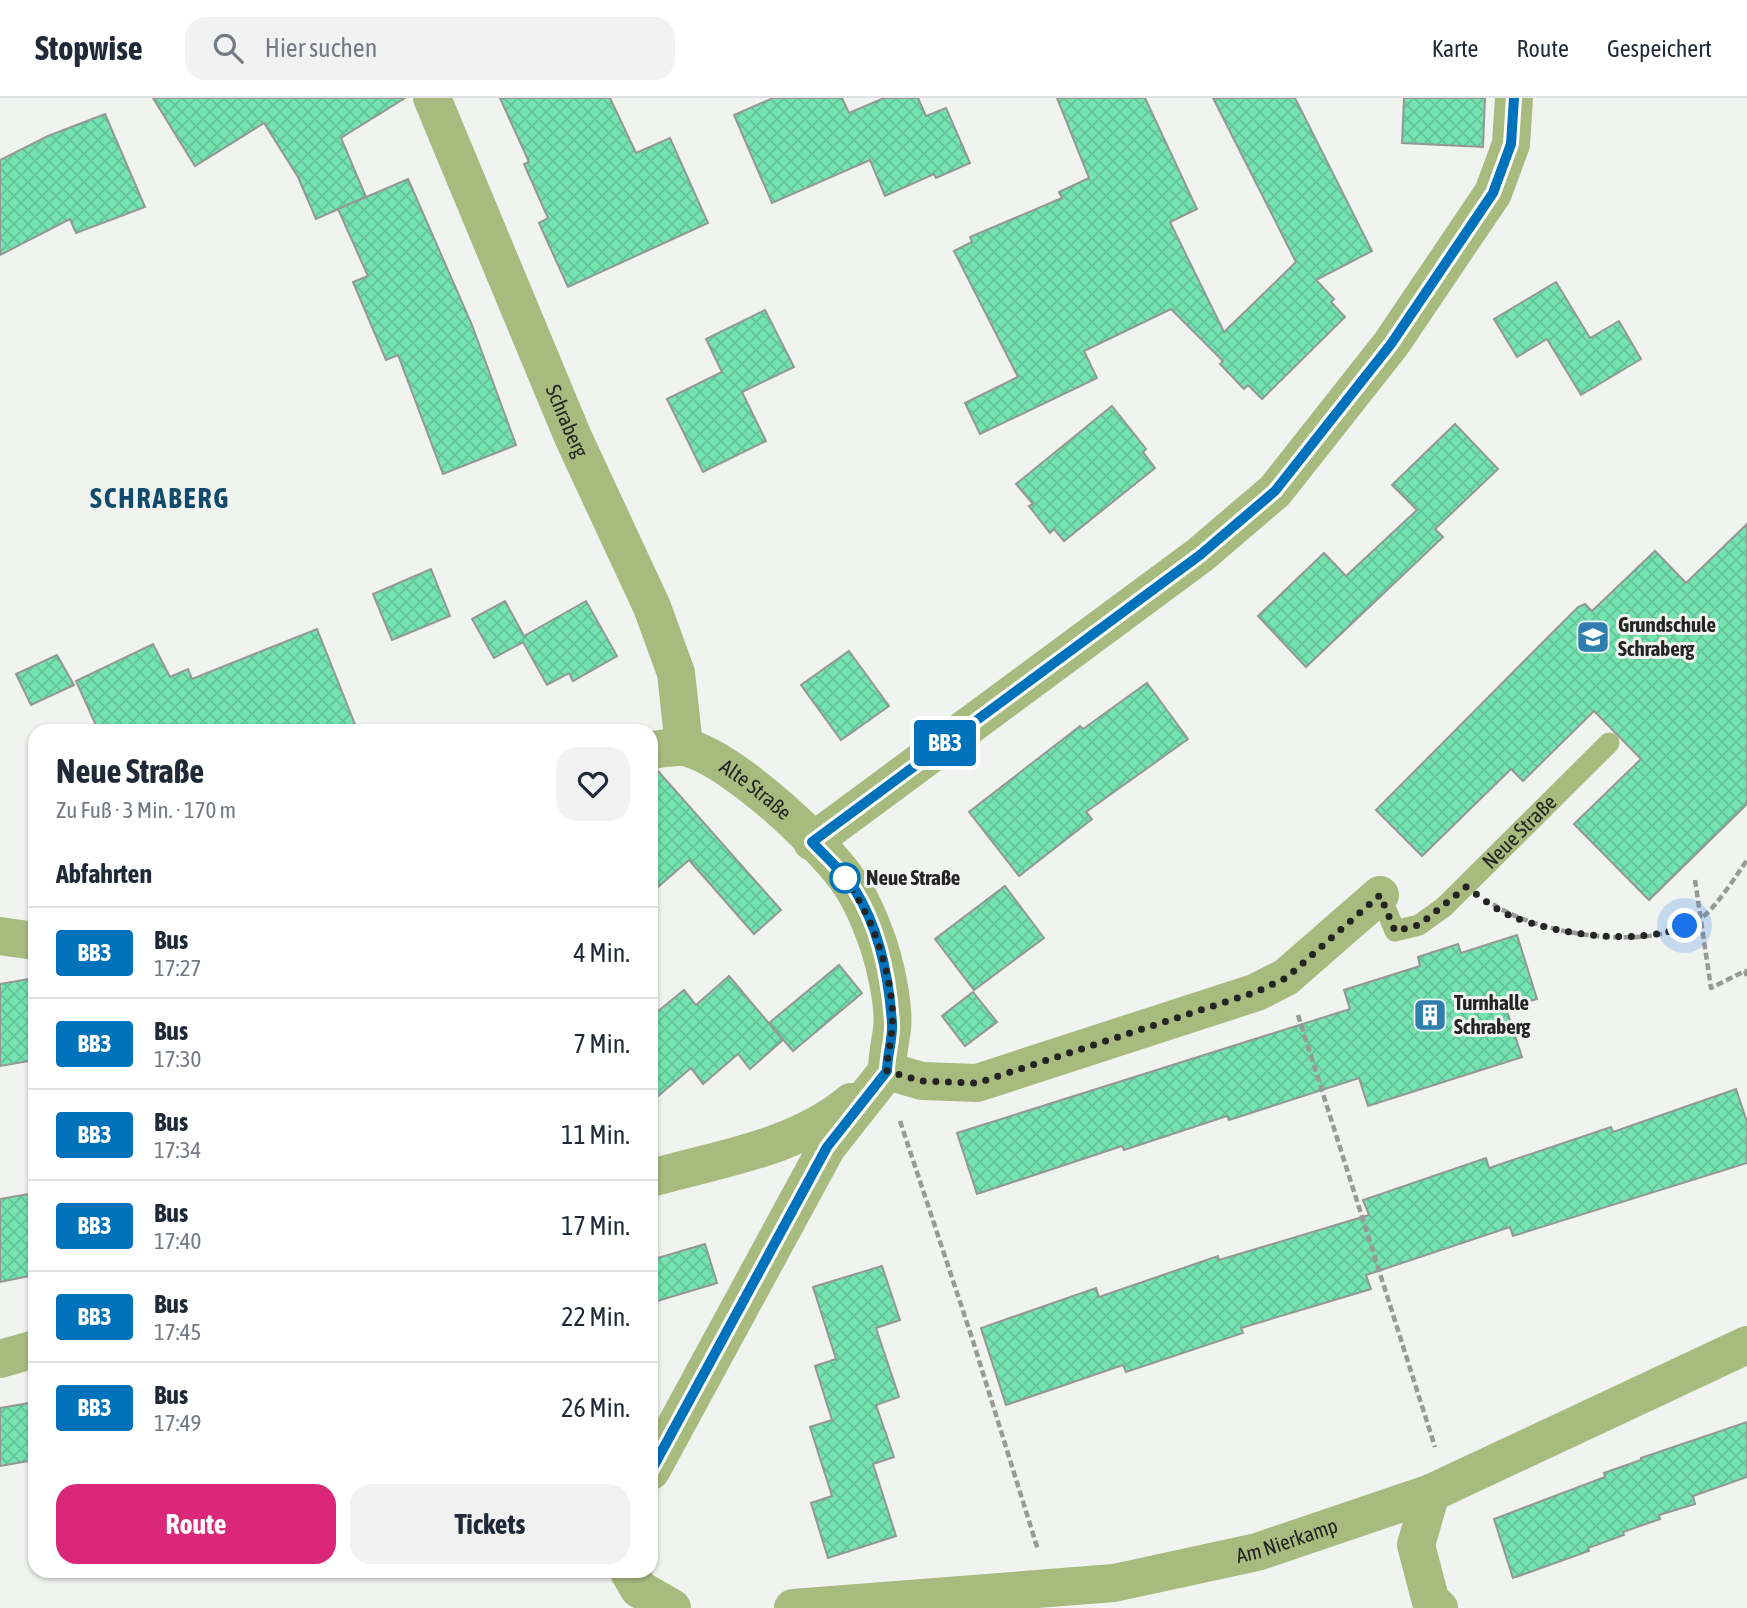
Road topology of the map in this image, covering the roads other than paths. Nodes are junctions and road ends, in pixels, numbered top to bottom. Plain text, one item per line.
1 (432, 98) edge
2 (1514, 98) edge
3 (1609, 743) dead end
4 (668, 748) edge
5 (812, 842) junction
6 (1380, 895) joint
7 (0, 936) edge
8 (28, 940) edge
9 (887, 1071) junction
10 (658, 1176) edge
11 (1747, 1345) edge
12 (28, 1351) edge
13 (0, 1359) edge
14 (658, 1458) edge
15 (1431, 1493) junction
16 (633, 1578) edge
17 (671, 1608) edge
18 (793, 1608) edge
19 (1439, 1608) edge

1 - 4 street, Schraberg
2 - 5 street
3 - 6 lane, Neue Straße
4 - 5 street, Alte Straße
5 - 9 street, Alte Straße
6 - 9 street, Neue Straße
7 - 8 street
9 - 10 street
9 - 14 street
11 - 15 street, Am Nierkamp
12 - 13 street
15 - 18 street, Am Nierkamp
15 - 19 street
16 - 17 street

